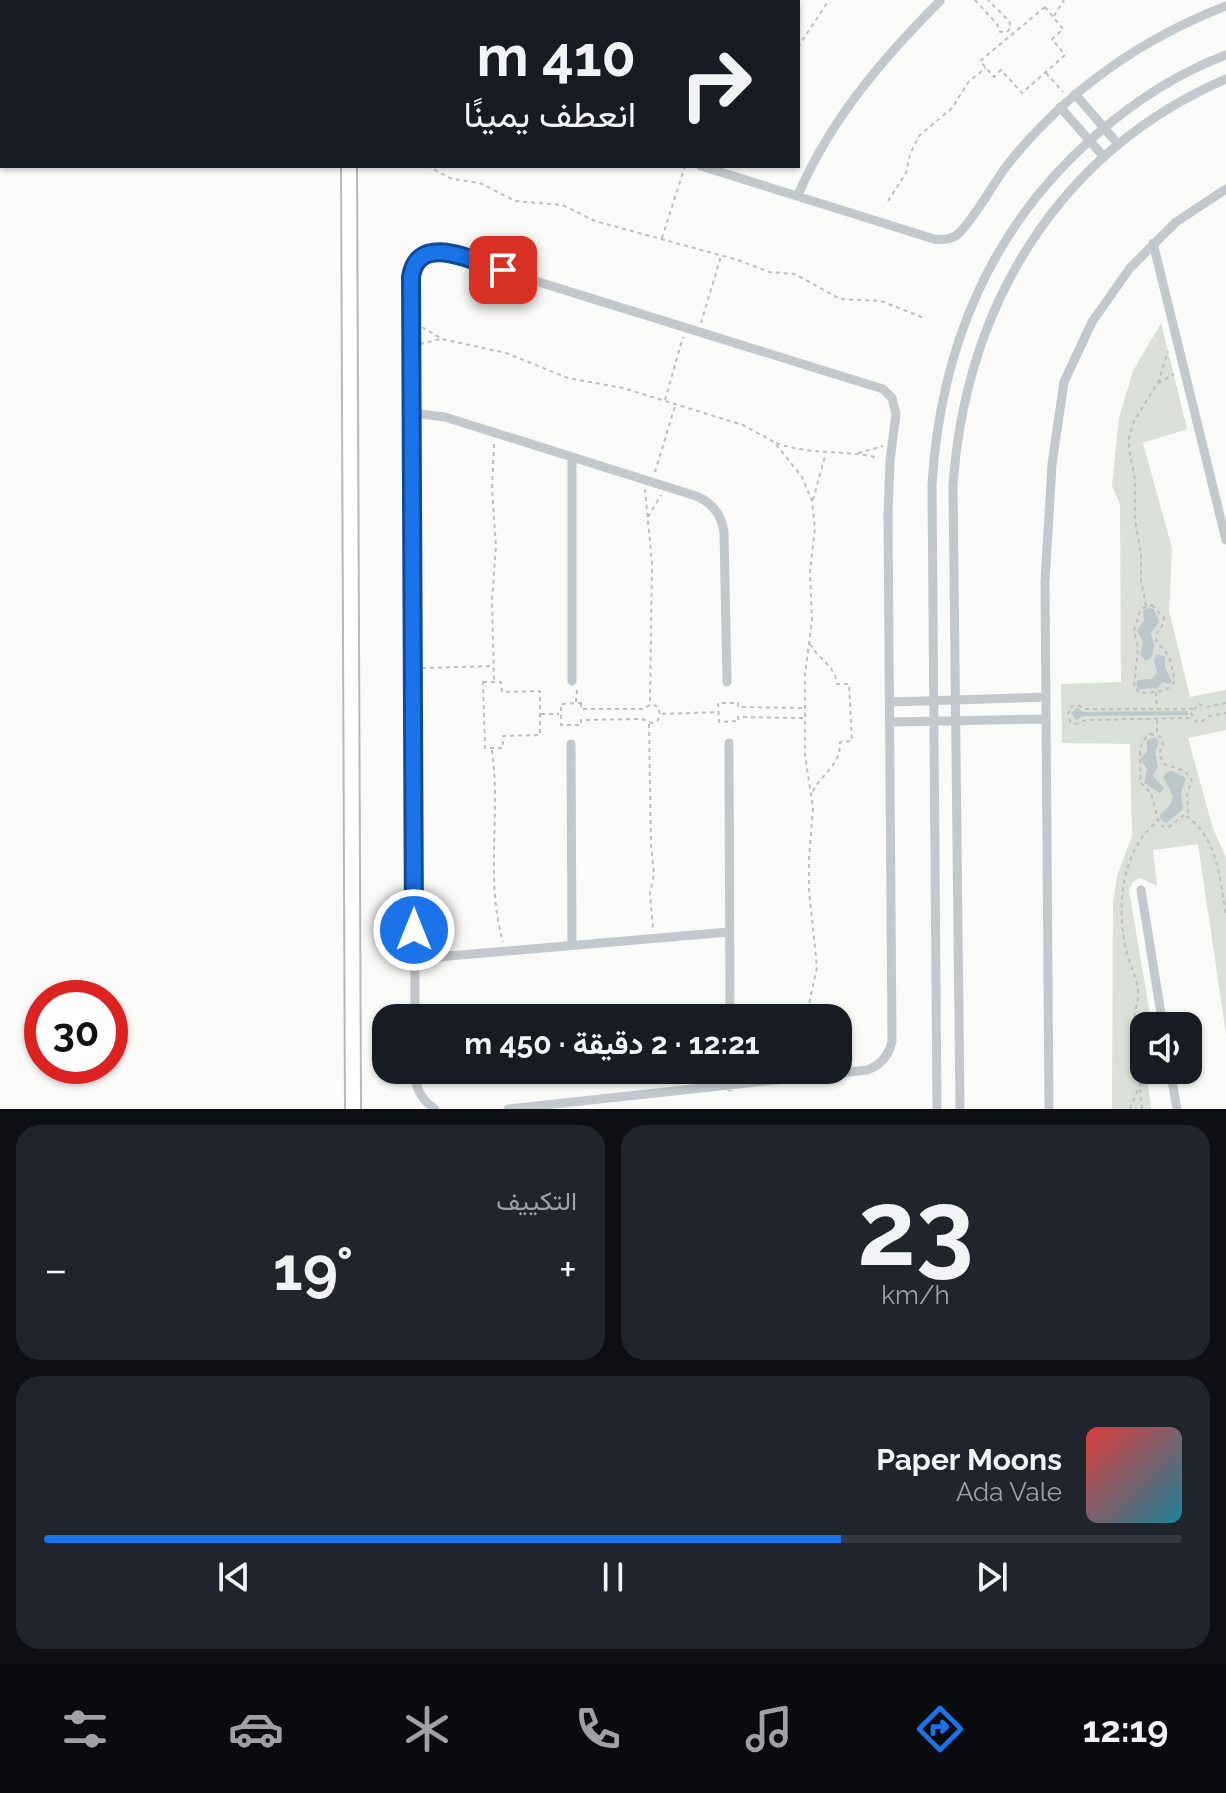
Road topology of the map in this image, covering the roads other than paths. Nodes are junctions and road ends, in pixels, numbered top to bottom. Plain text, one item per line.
1 (940, 1) edge
2 (1226, 6) edge
3 (1226, 55) edge
4 (1226, 79) edge
5 (1072, 97) junction
6 (1060, 107) junction
7 (1104, 128) junction
8 (1090, 140) junction
9 (1118, 144) junction
10 (1104, 157) junction
11 (349, 168) edge
12 (708, 168) edge
13 (1226, 189) edge
14 (798, 195) junction
15 (1153, 243) junction
16 (412, 413) junction
17 (572, 457) junction
18 (1226, 540) edge
19 (572, 681) dead end
20 (727, 682) dead end
21 (1046, 697) junction
22 (955, 700) junction
23 (934, 701) junction
24 (890, 702) junction
25 (1046, 719) junction
26 (955, 721) junction
27 (890, 722) junction
28 (934, 722) junction
29 (729, 743) dead end
30 (571, 744) dead end
31 (1141, 890) dead end
32 (729, 932) junction
33 (572, 945) junction
34 (414, 959) junction
35 (415, 1004) edge
36 (730, 1004) edge
37 (1161, 1012) edge
38 (418, 1084) edge
39 (1173, 1084) edge
40 (730, 1087) joint
41 (353, 1109) edge
42 (435, 1109) edge
43 (508, 1109) edge
44 (937, 1109) edge
45 (960, 1109) edge
46 (1049, 1109) edge
47 (1177, 1109) edge

1 - 14 street
2 - 5 street
3 - 7 street
4 - 9 street
5 - 6 street
5 - 7 street
6 - 8 street
6 - 14 street
7 - 8 street
7 - 9 street
8 - 10 street
8 - 23 street
9 - 10 street
10 - 22 street
11 - 41 main road
12 - 14 street
13 - 15 street
15 - 18 street
15 - 21 street
16 - 17 street
16 - 24 street
16 - 34 street
17 - 19 street
17 - 20 street
21 - 22 street
21 - 25 street
22 - 23 street
22 - 26 street
23 - 24 street
23 - 28 street
24 - 27 street
25 - 26 street
25 - 46 street
26 - 28 street
26 - 45 street
27 - 28 street
27 - 40 street
28 - 44 street
29 - 32 street
30 - 33 street
31 - 37 street
32 - 33 street
32 - 36 street
33 - 34 street
34 - 35 street
38 - 42 street
39 - 47 street
40 - 43 street

